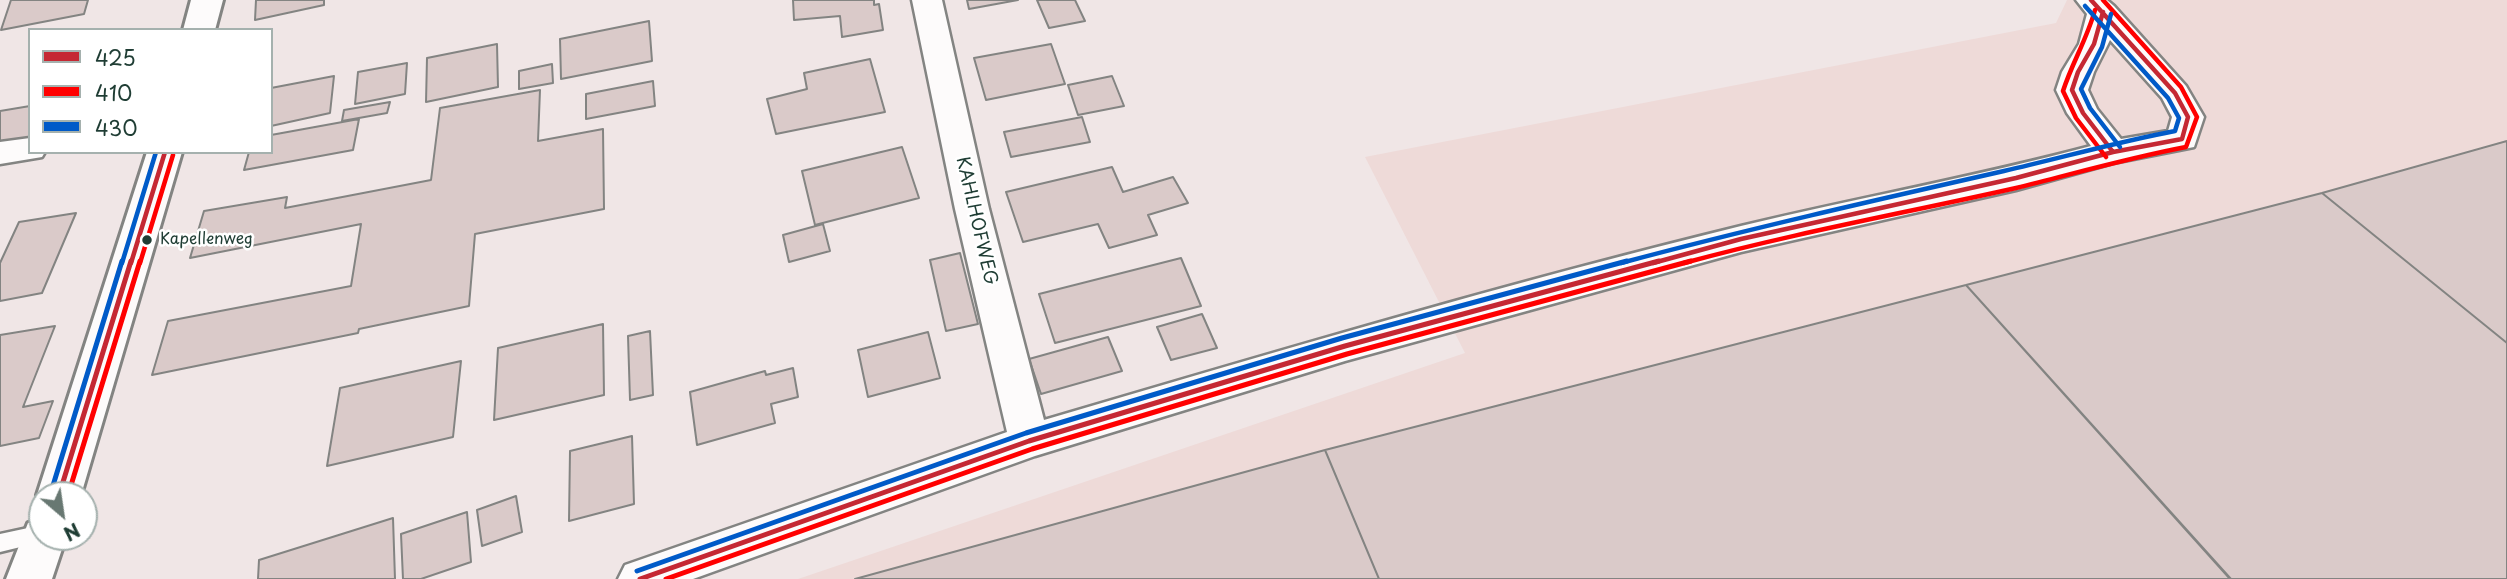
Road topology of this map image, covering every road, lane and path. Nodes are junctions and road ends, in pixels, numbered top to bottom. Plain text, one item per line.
1 (207, 0) edge
2 (927, 0) edge
3 (2097, 6) edge
4 (200, 28) edge
5 (28, 149) edge
6 (2113, 152) junction
7 (0, 153) edge
8 (163, 154) edge
9 (1029, 441) junction
10 (63, 481) edge
11 (28, 538) edge
12 (0, 543) edge
13 (38, 551) edge
14 (29, 579) edge
15 (640, 579) edge

1 - 4 main road
2 - 9 street, KAHLHOFWEG
3 - 6 street
3 - 6 street
5 - 7 street
6 - 9 street
8 - 10 main road
9 - 15 street
11 - 12 lane
13 - 14 main road

